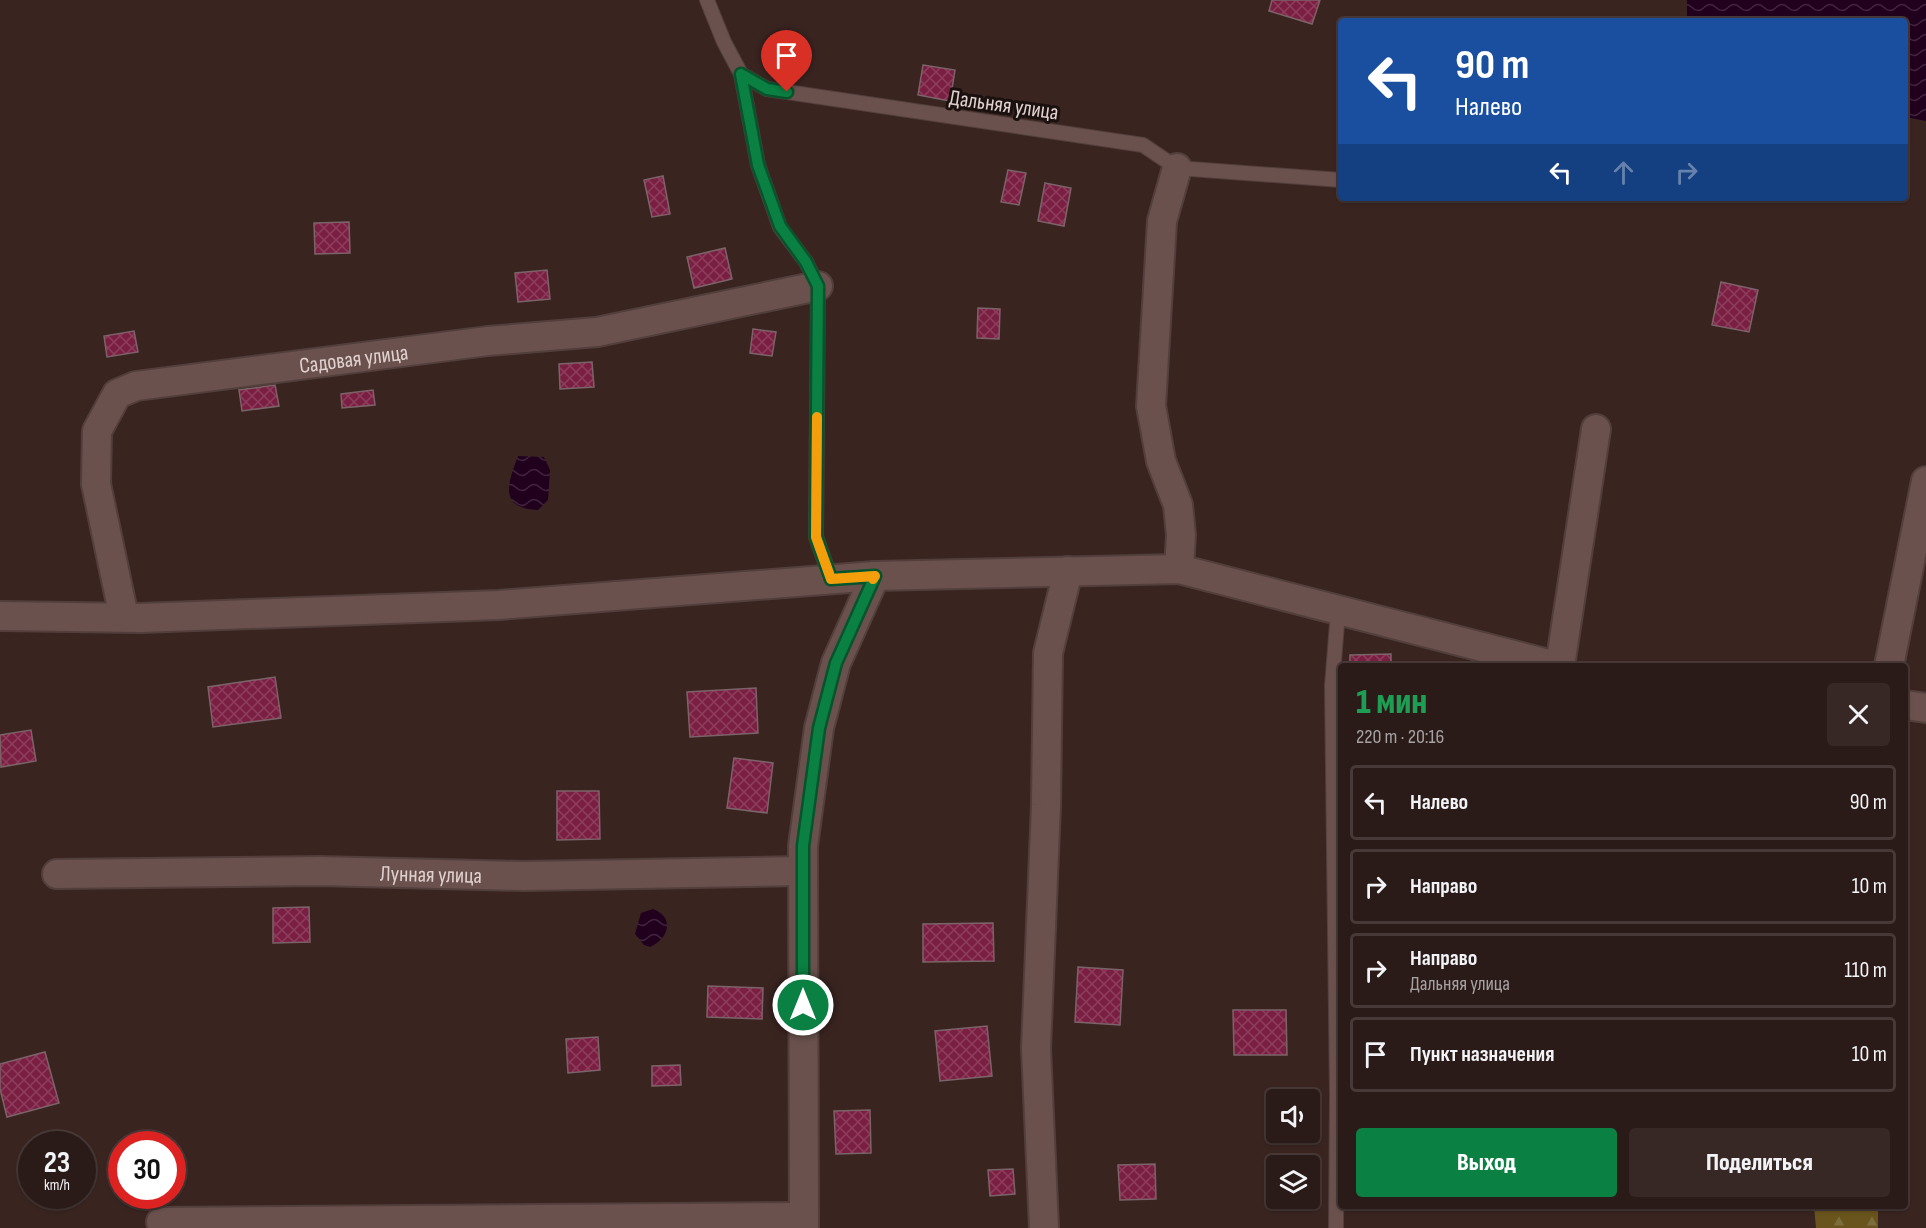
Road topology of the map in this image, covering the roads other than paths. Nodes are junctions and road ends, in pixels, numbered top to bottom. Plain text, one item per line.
1 (707, 0) edge
2 (741, 74) junction
3 (1176, 168) junction
4 (1338, 180) edge
5 (818, 286) junction
6 (1596, 429) dead end
7 (1926, 481) edge
8 (1179, 569) junction
9 (1068, 570) junction
10 (875, 576) junction
11 (831, 579) junction
12 (1338, 611) junction
13 (0, 616) edge
14 (124, 617) junction
15 (1546, 663) edge
16 (1558, 663) edge
17 (1890, 663) edge
18 (1908, 705) edge
19 (1926, 708) edge
20 (803, 871) junction
21 (57, 874) dead end
22 (161, 1222) dead end
23 (804, 1223) edge
24 (1044, 1228) edge
25 (1336, 1228) edge

1 - 2 lane
2 - 3 lane, Дальняя улица
2 - 5 lane
3 - 4 lane
3 - 8 street
5 - 11 lane
5 - 14 street, Садовая улица
6 - 16 street
7 - 17 street
8 - 9 street
8 - 12 street
9 - 10 street
9 - 24 street
10 - 11 street
10 - 20 street
11 - 14 street
12 - 15 street
12 - 25 lane
13 - 14 street
18 - 19 street
20 - 21 street, Лунная улица
20 - 23 street
22 - 23 street

